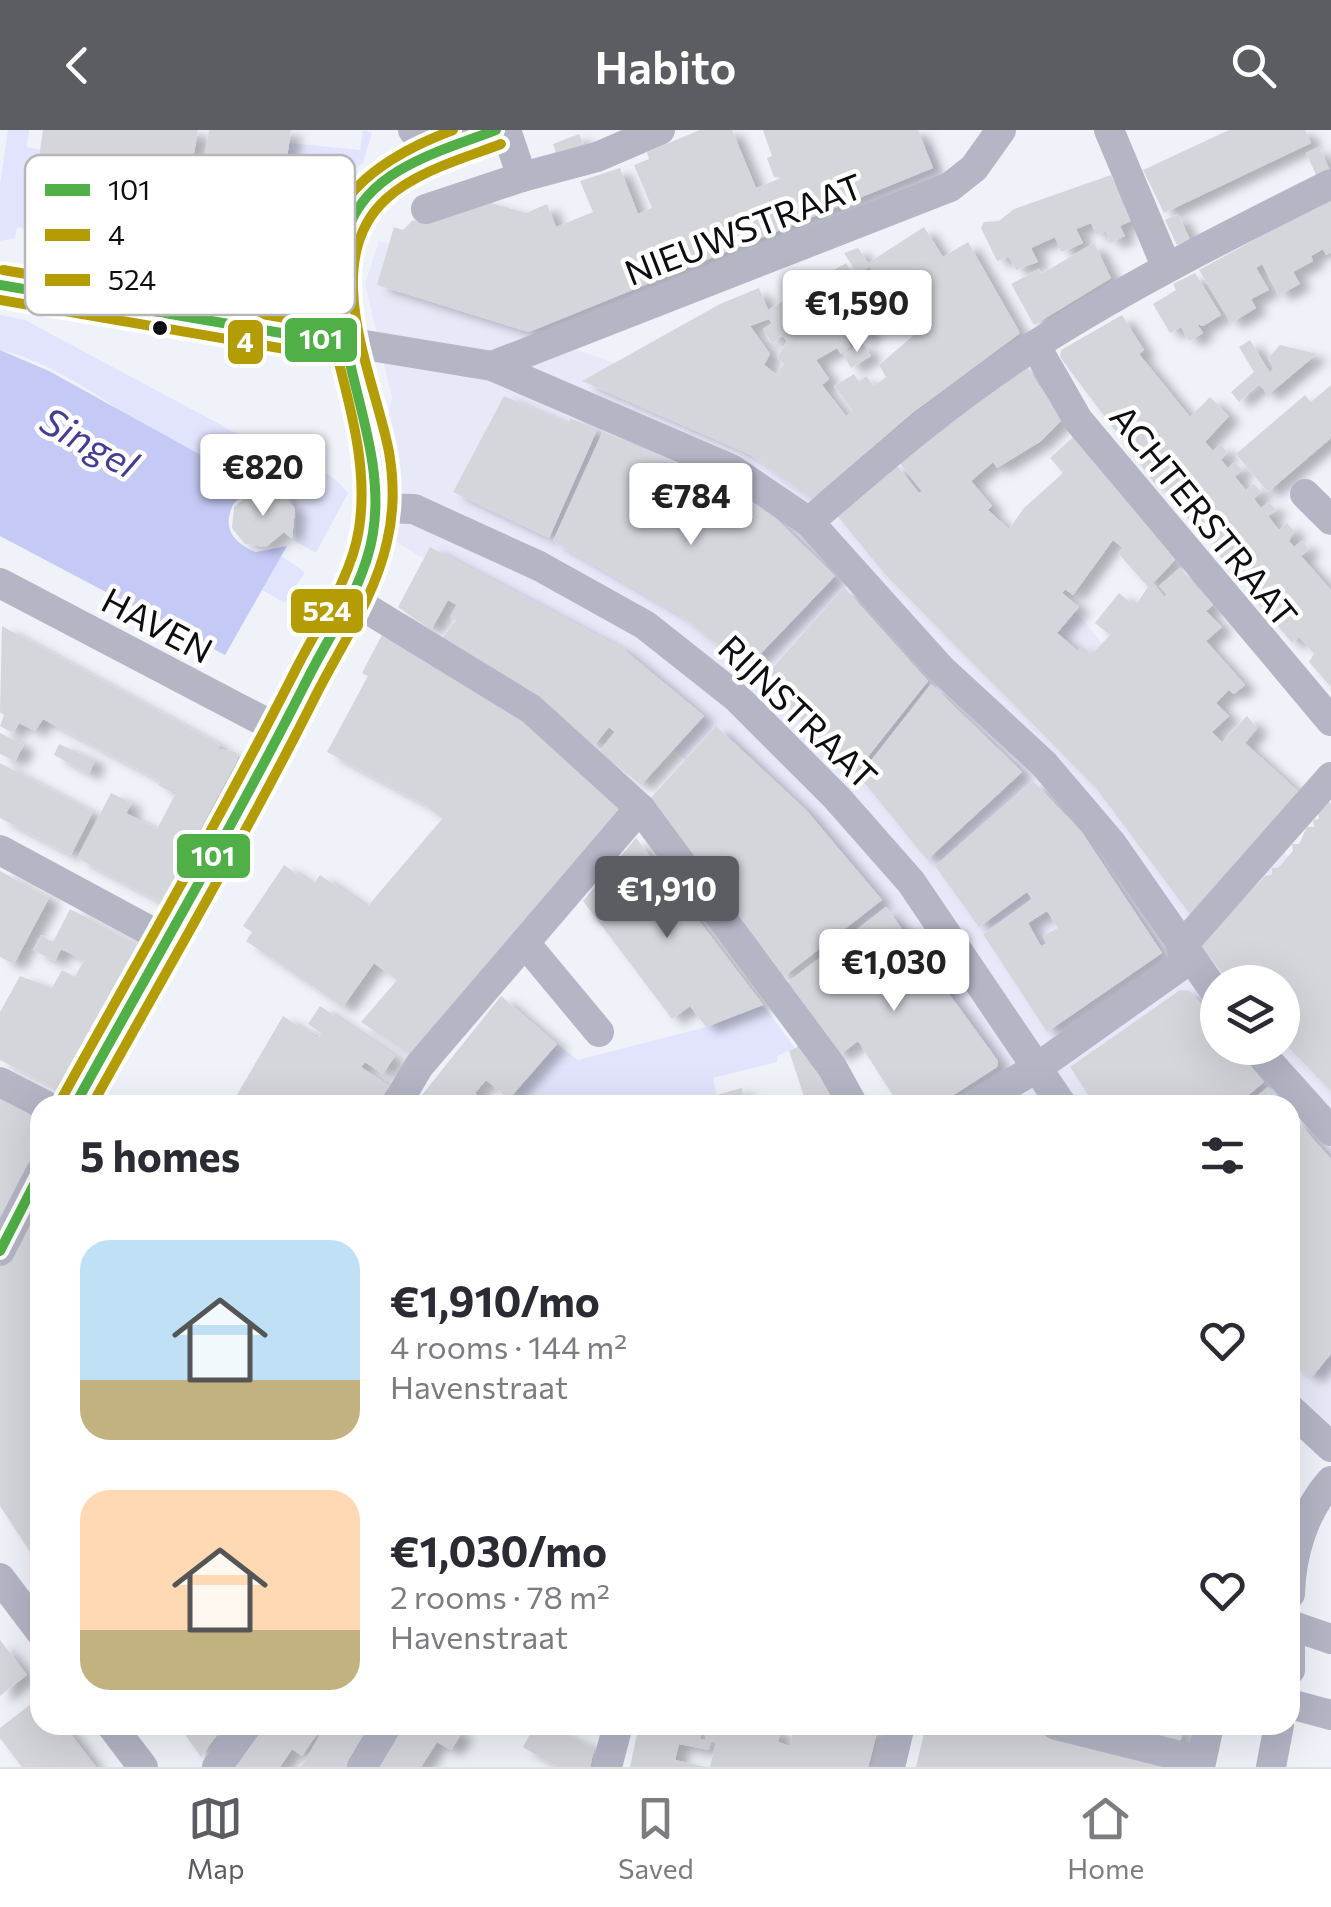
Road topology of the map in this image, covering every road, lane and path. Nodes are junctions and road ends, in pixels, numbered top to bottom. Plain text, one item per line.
1 (413, 130) edge
2 (496, 130) edge
3 (506, 130) edge
4 (660, 130) edge
5 (1001, 130) edge
6 (1109, 130) edge
7 (431, 156) junction
8 (522, 177) junction
9 (1331, 184) edge
10 (426, 209) dead end
11 (355, 216) edge
12 (1166, 266) junction
13 (0, 285) edge
14 (25, 289) edge
15 (176, 315) edge
16 (340, 315) edge
17 (346, 344) junction
18 (1034, 346) junction
19 (492, 366) junction
20 (1305, 494) dead end
21 (376, 508) junction
22 (1331, 520) edge
23 (809, 522) junction
24 (0, 584) edge
25 (348, 597) junction
26 (1331, 721) edge
27 (282, 730) junction
28 (1323, 786) edge
29 (640, 808) junction
30 (0, 850) edge
31 (166, 938) junction
32 (525, 944) junction
33 (1186, 953) junction
34 (1200, 972) edge
35 (600, 1032) dead end
36 (1271, 1065) edge
37 (1038, 1067) junction
38 (0, 1082) edge
39 (80, 1095) edge
40 (402, 1095) edge
41 (847, 1095) edge
42 (991, 1095) edge
43 (1056, 1095) edge
44 (1298, 1095) edge
45 (30, 1097) edge
46 (1300, 1097) edge
47 (1331, 1131) edge
48 (30, 1192) edge
49 (0, 1251) edge
50 (1300, 1418) edge
51 (1331, 1447) edge
52 (1331, 1480) edge
53 (1300, 1537) edge
54 (0, 1578) edge
55 (30, 1618) edge
56 (1300, 1630) edge
57 (1331, 1639) edge
58 (1300, 1707) edge
59 (1331, 1715) edge
60 (119, 1735) edge
61 (240, 1735) edge
62 (381, 1735) edge
63 (898, 1735) edge
64 (1093, 1735) edge
65 (1207, 1735) edge
66 (1277, 1735) edge
67 (1201, 1764) edge
68 (143, 1767) edge
69 (217, 1767) edge
70 (362, 1767) edge
71 (890, 1767) edge
72 (1271, 1767) edge

1 - 7 street
2 - 7 street
3 - 8 street
4 - 8 street
5 - 19 street, NIEUWSTRAAT
6 - 12 street
7 - 11 street
8 - 10 street
9 - 12 street
12 - 18 street
13 - 14 street
15 - 17 street
16 - 17 street
17 - 19 street
17 - 21 street
18 - 23 street
18 - 26 street, ACHTERSTRAAT
19 - 23 street
20 - 22 street
21 - 25 street
21 - 37 street, RIJNSTRAAT
23 - 33 street
24 - 27 street, HAVEN
25 - 27 street
25 - 29 street
27 - 31 street
28 - 33 street
29 - 32 street
29 - 41 street
30 - 31 street
31 - 39 street
32 - 35 street
32 - 40 street
33 - 34 street
33 - 37 street
36 - 44 street
37 - 42 street
37 - 43 street, RIJNSTRAAT
38 - 45 street
46 - 47 street
48 - 49 street
50 - 51 street
52 - 53 street
54 - 55 street
56 - 57 street
58 - 59 street
60 - 68 street
61 - 69 street
62 - 70 street
63 - 71 street
64 - 67 street
65 - 67 street
66 - 72 street

